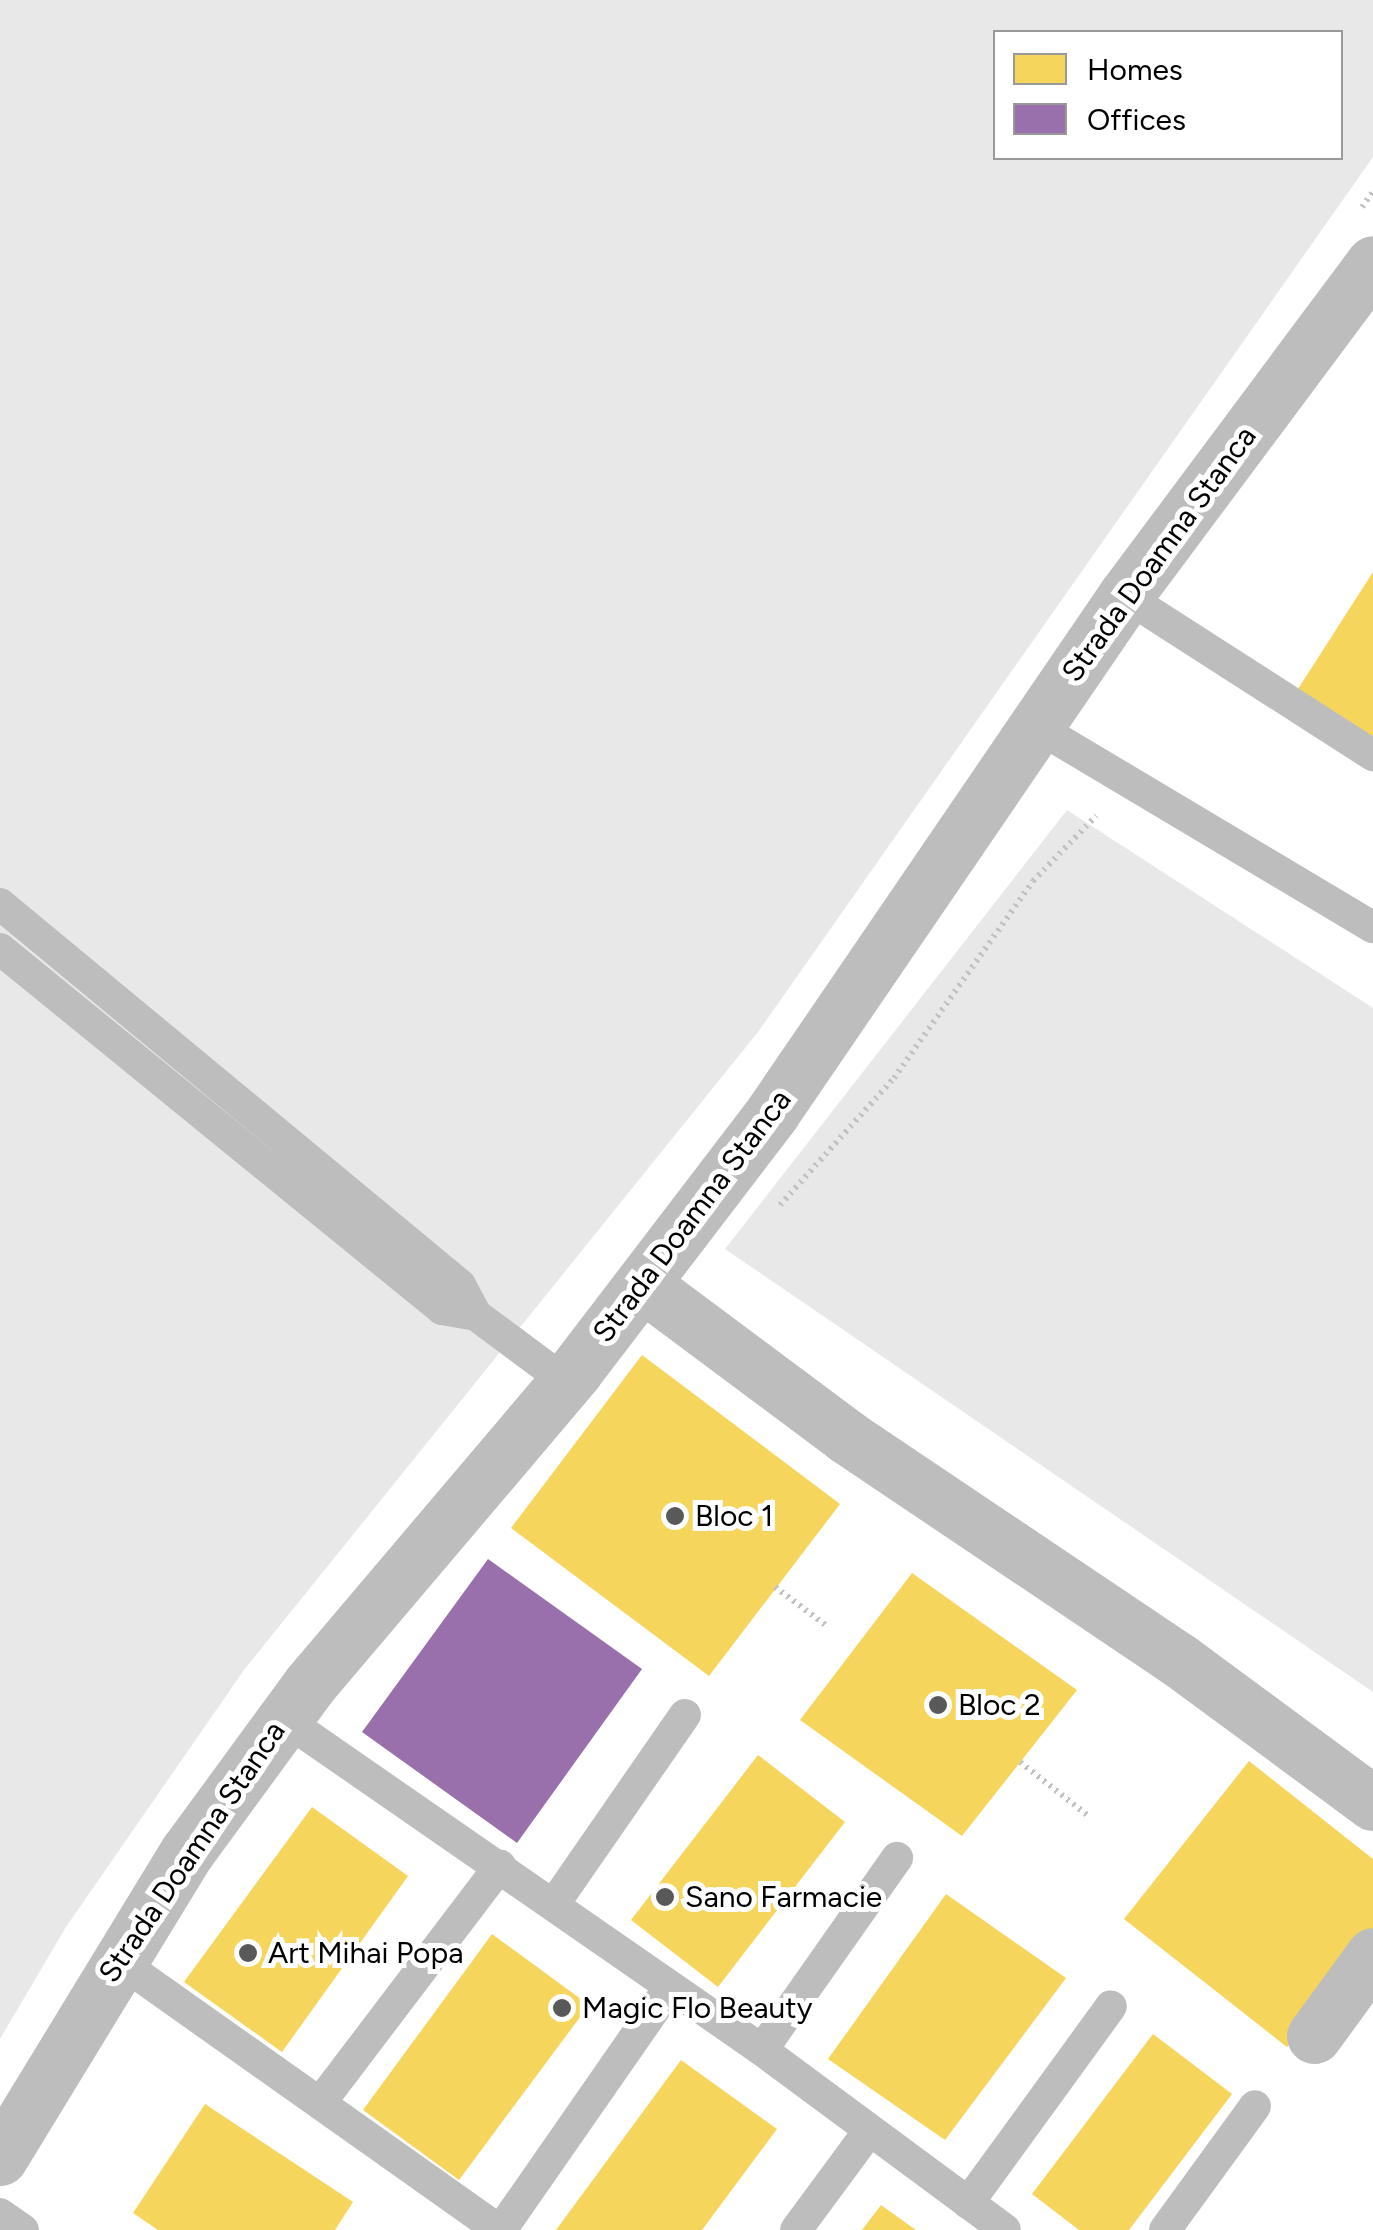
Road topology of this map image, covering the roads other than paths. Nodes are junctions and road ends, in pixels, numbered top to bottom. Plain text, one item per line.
1 (1370, 275) edge
2 (1125, 596) junction
3 (1036, 727) junction
4 (1373, 755) edge
5 (0, 904) edge
6 (1373, 927) edge
7 (0, 949) edge
8 (642, 1284) junction
9 (476, 1314) junction
10 (565, 1381) junction
11 (685, 1715) dead end
12 (284, 1719) junction
13 (1373, 1804) edge
14 (897, 1858) dead end
15 (500, 1866) junction
16 (554, 1904) junction
17 (1373, 1955) edge
18 (116, 1959) junction
19 (670, 1987) junction
20 (1111, 2006) dead end
21 (1314, 2036) dead end
22 (762, 2050) junction
23 (320, 2104) junction
24 (1255, 2106) dead end
25 (869, 2131) junction
26 (0, 2158) edge
27 (968, 2203) junction
28 (0, 2214) edge
29 (24, 2230) edge
30 (500, 2230) edge
31 (796, 2230) edge
32 (1005, 2230) edge
33 (1164, 2230) edge

1 - 2 street, Strada Doamna Stanca
2 - 3 street, Strada Doamna Stanca
2 - 4 lane
3 - 6 lane
3 - 8 street, Strada Doamna Stanca
5 - 9 lane
7 - 9 lane
8 - 10 street, Strada Doamna Stanca
8 - 13 street
9 - 10 lane
10 - 12 street, Strada Doamna Stanca
11 - 16 lane
12 - 15 lane
12 - 18 street, Strada Doamna Stanca
14 - 22 lane
15 - 16 lane
15 - 23 lane
16 - 19 lane
17 - 21 street
18 - 23 lane
18 - 26 street, Strada Doamna Stanca
19 - 22 lane
19 - 30 lane
20 - 27 lane
22 - 25 lane
23 - 30 lane
24 - 33 lane
25 - 27 lane
25 - 31 lane
27 - 32 lane
28 - 29 lane

